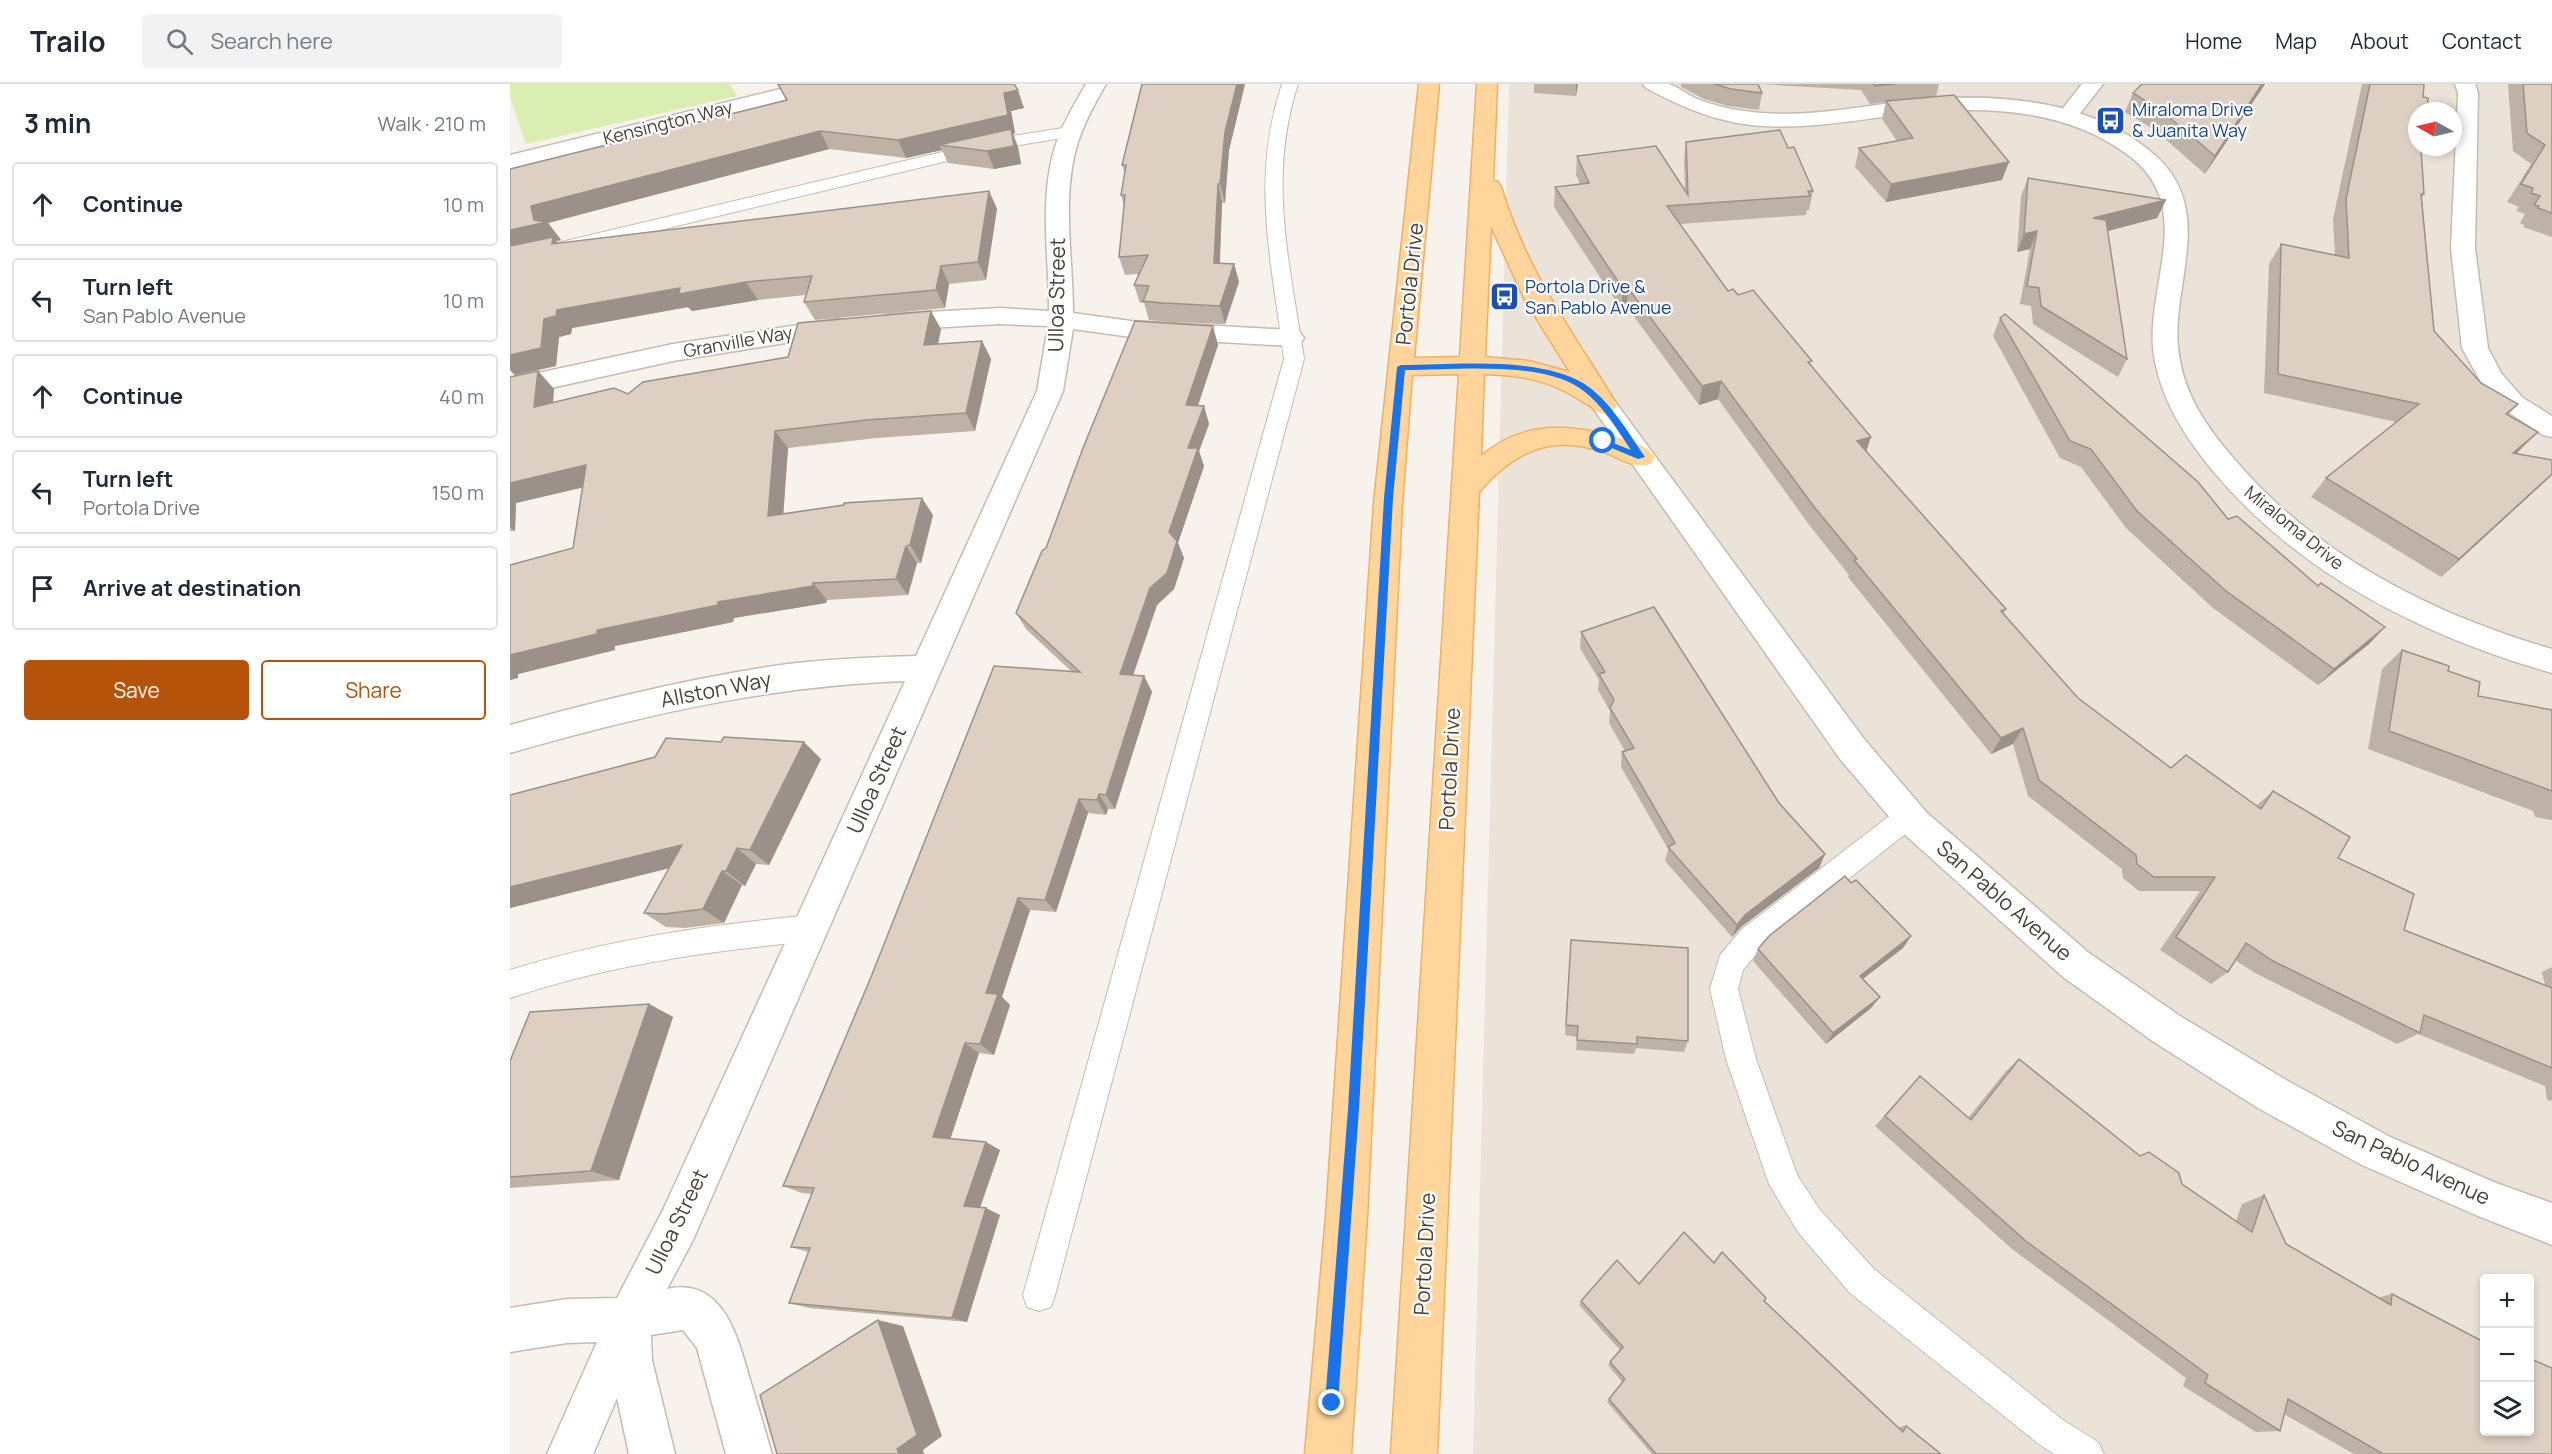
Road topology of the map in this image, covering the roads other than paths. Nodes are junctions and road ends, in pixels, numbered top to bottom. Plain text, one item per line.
1 (826, 84) edge
2 (1096, 84) edge
3 (1290, 84) edge
4 (1429, 84) edge
5 (1487, 84) edge
6 (1653, 84) edge
7 (2093, 84) edge
8 (2465, 84) edge
9 (2067, 117) junction
10 (1069, 132) junction
11 (1483, 159) junction
12 (510, 162) edge
13 (510, 260) edge
14 (1061, 320) junction
15 (1291, 338) junction
16 (1401, 367) junction
17 (1472, 367) junction
18 (510, 388) edge
19 (1604, 405) junction
20 (2552, 428) edge
21 (1641, 457) junction
22 (1465, 490) junction
23 (2552, 661) edge
24 (927, 668) junction
25 (510, 739) edge
26 (1910, 816) junction
27 (812, 928) junction
28 (510, 984) edge
29 (2552, 1224) edge
30 (1039, 1295) dead end
31 (629, 1319) junction
32 (510, 1330) edge
33 (570, 1454) edge
34 (652, 1454) edge
35 (750, 1454) edge
36 (1328, 1454) edge
37 (1414, 1454) edge
38 (2086, 1454) edge

1 - 12 street, Kensington Way
2 - 10 street, Ulloa Street
3 - 15 lane
4 - 16 main road, Portola Drive
5 - 11 main road, Portola Drive
6 - 9 street, Miraloma Drive
7 - 9 street
8 - 20 street
9 - 23 street, Miraloma Drive
10 - 13 lane
10 - 14 street, Ulloa Street
11 - 17 main road, Portola Drive
11 - 19 main road
14 - 15 street, Granville Way
14 - 18 street, Granville Way
14 - 24 street, Ulloa Street
15 - 30 lane
16 - 17 main road
16 - 36 main road, Portola Drive
17 - 19 main road
17 - 22 main road, Portola Drive
19 - 21 street, San Pablo Avenue
21 - 22 main road
21 - 26 street, San Pablo Avenue
22 - 37 main road, Portola Drive
24 - 25 street, Allston Way
24 - 27 street, Ulloa Street
26 - 29 street, San Pablo Avenue
26 - 38 lane
27 - 28 lane
27 - 31 street, Ulloa Street
31 - 32 street
31 - 33 street, Ulloa Street
31 - 34 street
31 - 35 street

